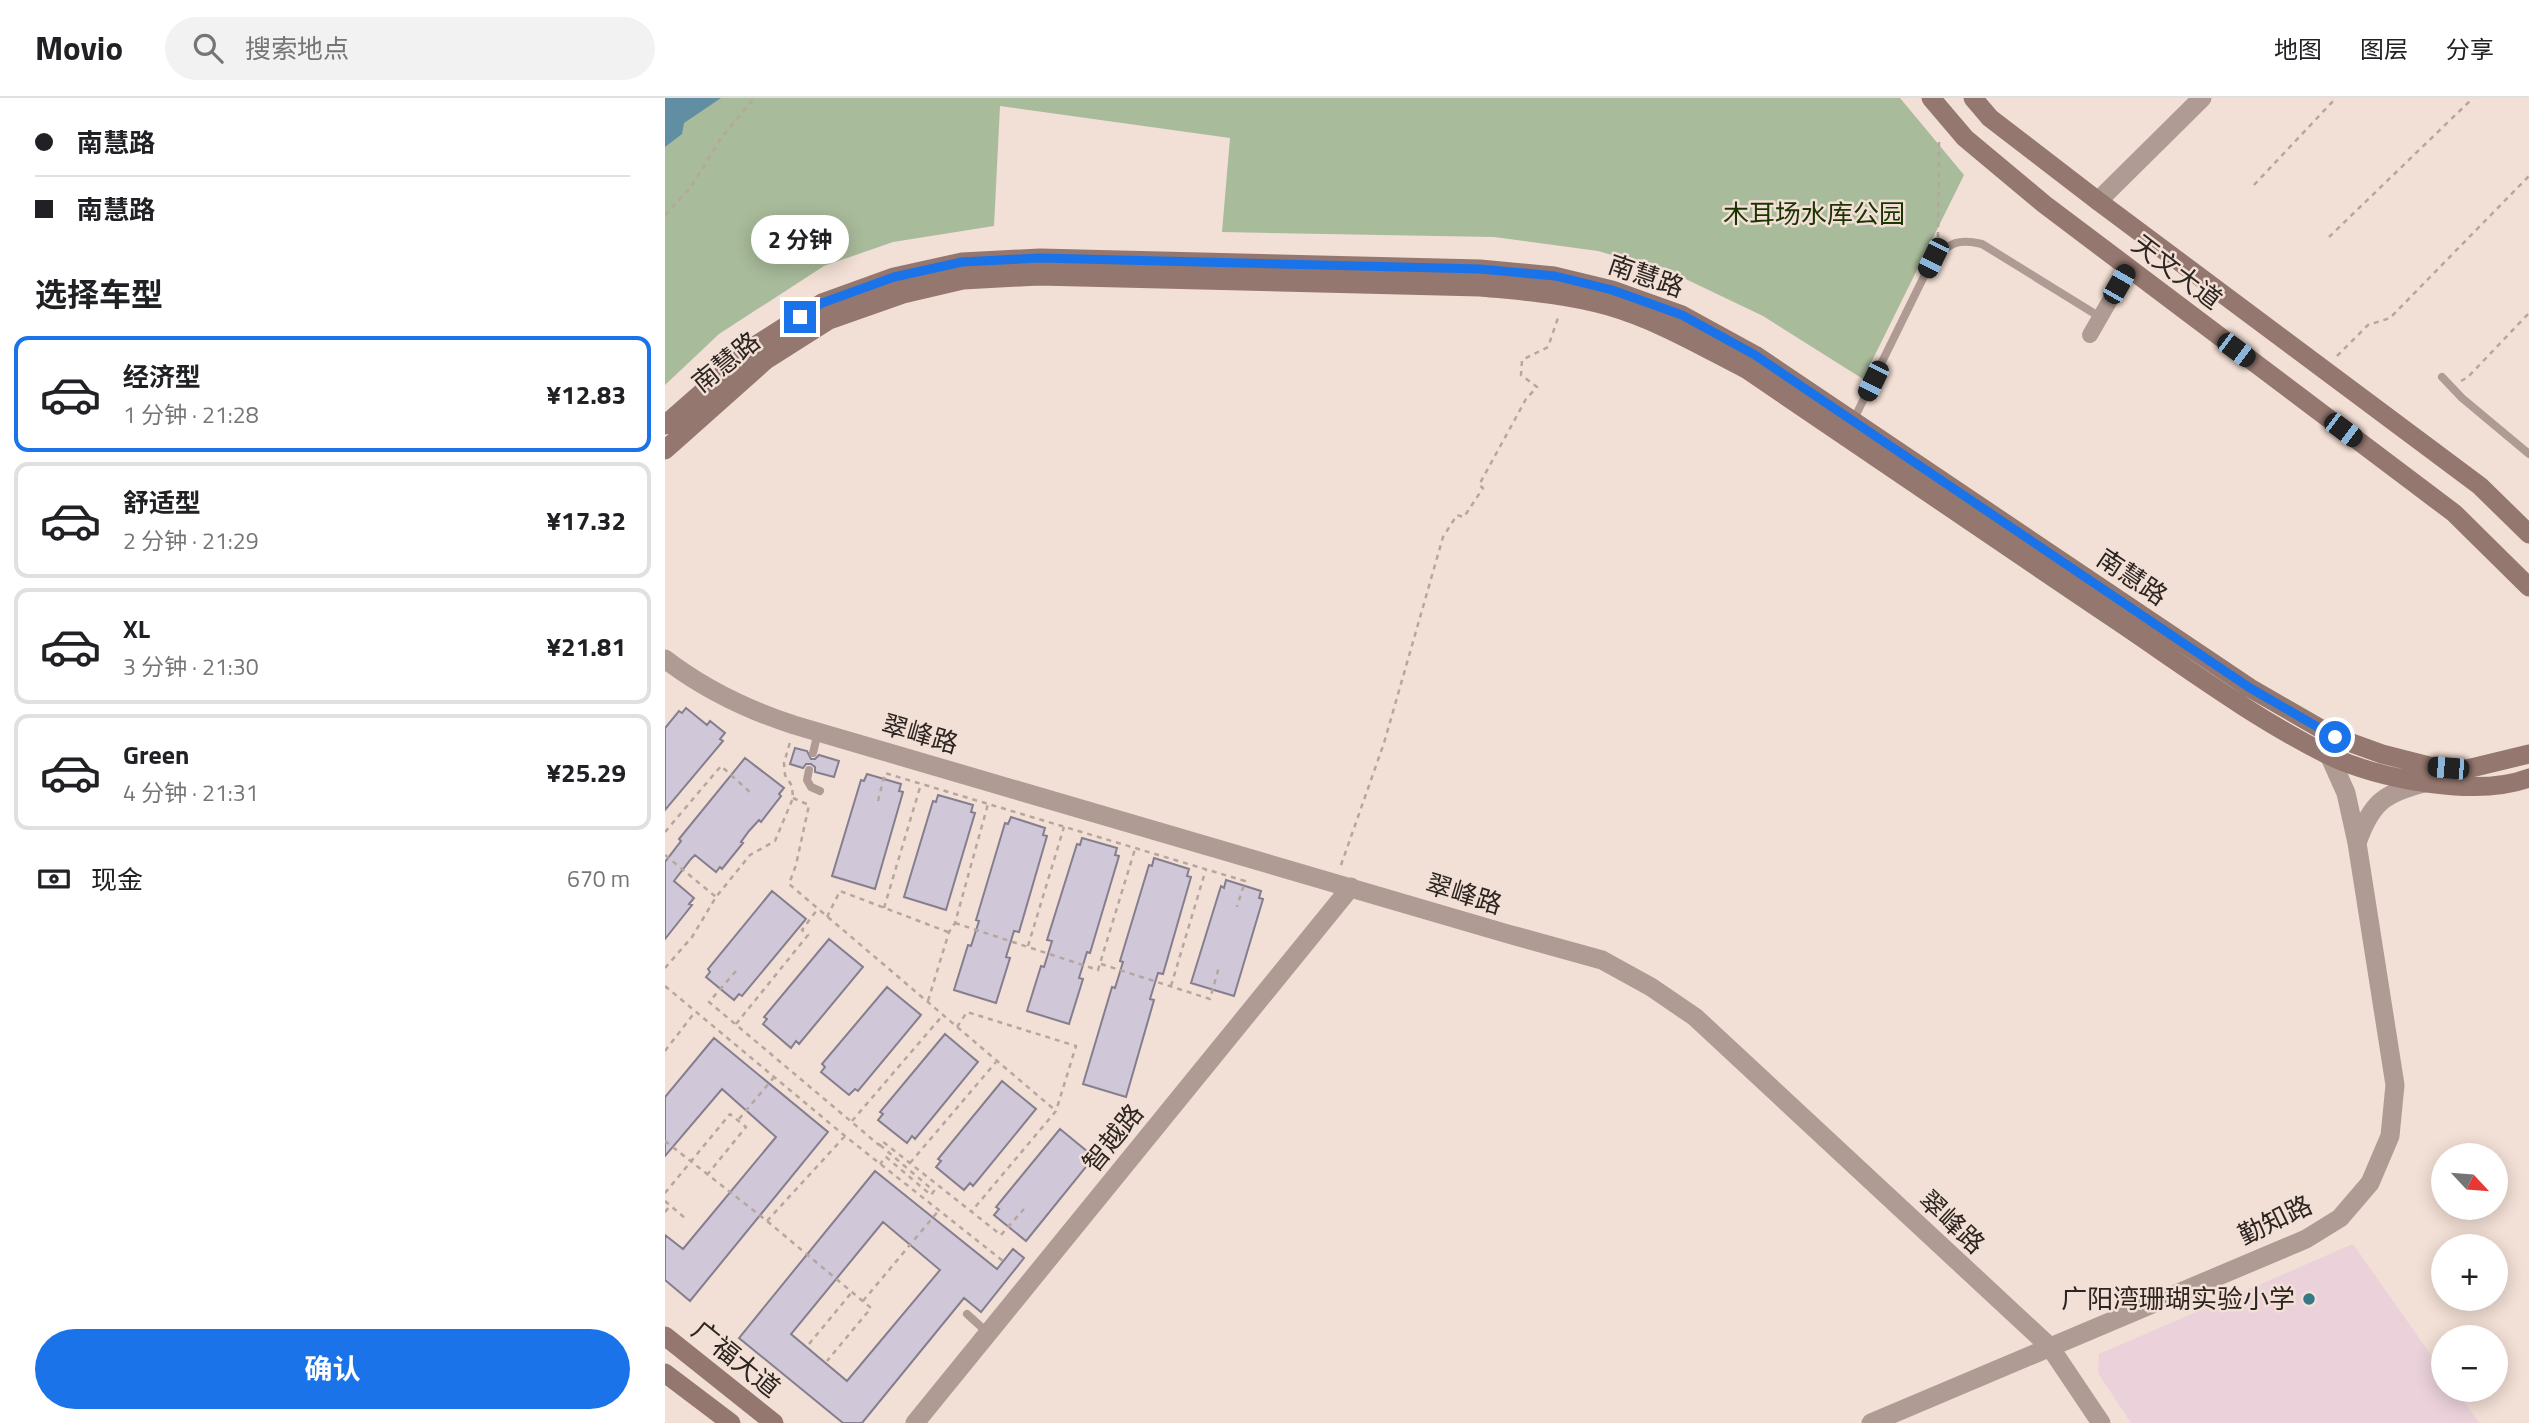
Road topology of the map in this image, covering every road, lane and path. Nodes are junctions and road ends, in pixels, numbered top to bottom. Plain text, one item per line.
1 (754, 98) edge
2 (1931, 98) edge
3 (1973, 98) edge
4 (2202, 98) edge
5 (2336, 98) edge
6 (2473, 98) edge
7 (1939, 139) dead end
8 (2529, 176) edge
9 (2254, 185) dead end
10 (2098, 201) junction
11 (665, 215) edge
12 (2329, 237) dead end
13 (1933, 258) junction
14 (2128, 269) junction
15 (2529, 313) edge
16 (1559, 315) dead end
17 (2099, 317) junction
18 (2090, 335) dead end
19 (2324, 369) junction
20 (2442, 377) dead end
21 (2452, 387) junction
22 (1852, 421) junction
23 (665, 425) edge
24 (2529, 442) edge
25 (665, 450) edge
26 (2525, 452) edge
27 (2529, 534) edge
28 (2522, 575) edge
29 (2529, 587) edge
30 (665, 659) edge
31 (794, 725) junction
32 (818, 732) junction
33 (813, 753) dead end
34 (2529, 754) edge
35 (2329, 755) junction
36 (809, 770) dead end
37 (2527, 779) edge
38 (2424, 783) junction
39 (921, 784) junction
40 (820, 791) dead end
41 (751, 793) dead end
42 (793, 798) junction
43 (878, 801) dead end
44 (988, 804) junction
45 (1064, 827) junction
46 (665, 832) edge
47 (2357, 843) junction
48 (1135, 848) junction
49 (665, 855) edge
50 (1206, 869) junction
51 (1343, 884) junction
52 (716, 897) junction
53 (884, 908) junction
54 (1237, 908) dead end
55 (817, 910) junction
56 (827, 917) junction
57 (955, 923) junction
58 (949, 932) junction
59 (1028, 946) junction
60 (1100, 964) junction
61 (1219, 967) dead end
62 (665, 968) edge
63 (736, 971) dead end
64 (665, 986) edge
65 (1171, 986) junction
66 (928, 1001) junction
67 (695, 1012) junction
68 (943, 1014) junction
69 (736, 1024) junction
70 (957, 1027) junction
71 (665, 1051) edge
72 (997, 1061) junction
73 (775, 1076) junction
74 (1056, 1111) junction
75 (738, 1120) junction
76 (852, 1121) junction
77 (845, 1136) junction
78 (665, 1141) edge
79 (880, 1145) junction
80 (691, 1161) junction
81 (910, 1163) junction
82 (880, 1164) junction
83 (707, 1175) junction
84 (665, 1192) edge
85 (665, 1201) edge
86 (670, 1206) junction
87 (940, 1209) junction
88 (1024, 1209) dead end
89 (665, 1212) edge
90 (971, 1212) junction
91 (685, 1218) dead end
92 (767, 1221) junction
93 (1003, 1261) dead end
94 (852, 1292) junction
95 (863, 1301) junction
96 (967, 1314) dead end
97 (988, 1333) junction
98 (665, 1336) edge
99 (809, 1344) dead end
100 (2050, 1347) junction
101 (827, 1361) dead end
102 (665, 1373) edge
103 (731, 1423) edge
104 (774, 1423) edge
105 (915, 1423) edge
106 (1871, 1423) edge
107 (2101, 1423) edge

1 - 11 path
2 - 14 main road, 天文大道
3 - 10 main road, 天文大道
4 - 10 street
5 - 9 path
6 - 12 path
7 - 13 path
8 - 19 path
10 - 19 main road, 天文大道
13 - 17 lane
13 - 22 lane
14 - 17 street
14 - 28 main road, 天文大道
15 - 21 path
16 - 51 path
17 - 18 street
19 - 27 main road, 天文大道
20 - 21 lane
21 - 26 lane
22 - 23 main road, 南慧路
22 - 34 main road, 南慧路
24 - 26 lane
25 - 35 main road, 南慧路
28 - 29 main road, 天文大道
30 - 31 street, 翠峰路
31 - 32 street, 翠峰路
31 - 42 path
32 - 33 lane
32 - 51 street, 翠峰路
35 - 38 main road, 南慧路
35 - 47 street, 勤知路
36 - 40 lane
37 - 38 main road, 南慧路
38 - 47 street
39 - 43 path
39 - 44 path
39 - 53 path
41 - 46 path
42 - 52 path
42 - 55 path
44 - 45 path
44 - 57 path
45 - 48 path
45 - 59 path
47 - 100 street, 勤知路
48 - 50 path
48 - 60 path
49 - 52 path
50 - 54 path
50 - 65 path
51 - 97 street, 智越路
51 - 100 street, 翠峰路
52 - 62 path
53 - 56 path
53 - 58 path
55 - 56 path
55 - 69 path
56 - 66 path
57 - 58 path
57 - 59 path
58 - 66 path
59 - 60 path
60 - 65 path
61 - 65 path
63 - 69 path
64 - 67 path
66 - 68 path
67 - 71 path
67 - 73 path
68 - 70 path
68 - 76 path
69 - 76 path
70 - 72 path
70 - 74 path
72 - 74 path
72 - 81 path
73 - 75 path
73 - 77 path
74 - 90 path
75 - 80 path
75 - 83 path
76 - 79 path
77 - 82 path
77 - 92 path
78 - 80 path
79 - 81 path
79 - 82 path
80 - 83 path
80 - 84 path
81 - 90 path
82 - 87 path
83 - 92 path
85 - 86 path
86 - 89 path
86 - 91 path
87 - 93 path
87 - 95 path
88 - 90 path
92 - 94 path
94 - 95 path
94 - 99 path
95 - 101 path
96 - 97 lane
97 - 105 street, 智越路
98 - 104 main road, 广福大道
100 - 106 street, 勤知路
100 - 107 street, 翠峰路
102 - 103 main road, 广福大道

